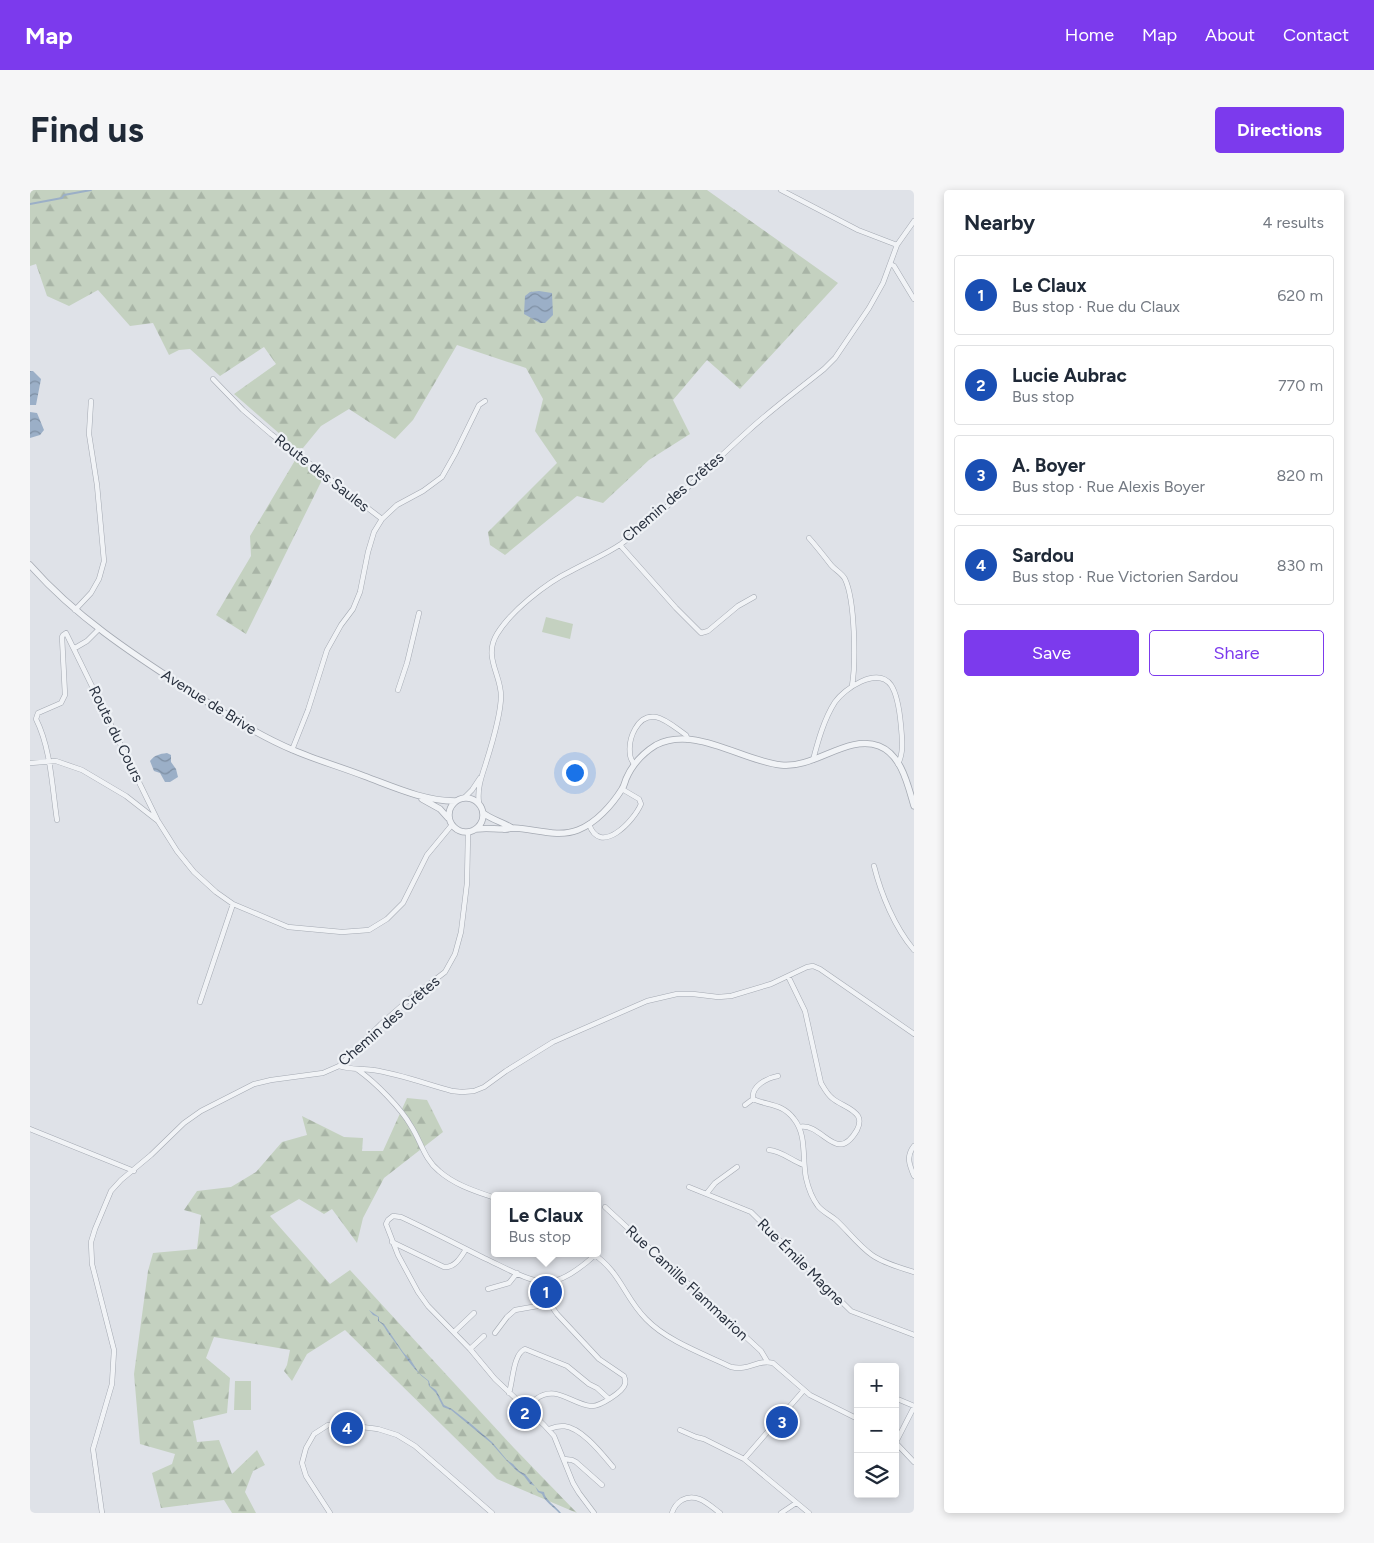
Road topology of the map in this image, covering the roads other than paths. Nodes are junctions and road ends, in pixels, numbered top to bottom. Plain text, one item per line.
1 (781, 190) edge
2 (914, 220) edge
3 (897, 245) junction
4 (890, 264) junction
5 (914, 299) edge
6 (213, 379) dead end
7 (485, 401) dead end
8 (90, 402) dead end
9 (382, 519) junction
10 (809, 538) dead end
11 (620, 545) junction
12 (30, 565) edge
13 (754, 597) dead end
14 (75, 610) junction
15 (419, 613) dead end
16 (99, 629) junction
17 (75, 648) junction
18 (852, 686) junction
19 (398, 690) dead end
20 (30, 716) edge
21 (36, 719) junction
22 (688, 740) junction
23 (292, 750) junction
24 (813, 760) junction
25 (48, 761) junction
26 (30, 763) edge
27 (634, 764) junction
28 (898, 764) junction
29 (481, 777) junction
30 (622, 789) junction
31 (416, 795) junction
32 (465, 797) junction
33 (455, 801) junction
34 (479, 803) junction
35 (914, 806) edge
36 (483, 813) junction
37 (448, 819) junction
38 (57, 820) dead end
39 (158, 821) junction
40 (589, 824) junction
41 (451, 826) junction
42 (512, 828) junction
43 (477, 829) junction
44 (468, 832) junction
45 (874, 866) dead end
46 (233, 904) junction
47 (914, 950) edge
48 (788, 976) junction
49 (200, 1002) dead end
50 (914, 1034) edge
51 (339, 1066) junction
52 (357, 1069) junction
53 (778, 1076) dead end
54 (753, 1099) junction
55 (745, 1105) dead end
56 (799, 1127) junction
57 (30, 1129) edge
58 (914, 1146) edge
59 (769, 1150) dead end
60 (804, 1165) junction
61 (737, 1167) dead end
62 (134, 1171) junction
63 (914, 1176) edge
64 (689, 1186) dead end
65 (707, 1193) junction
66 (491, 1197) edge
67 (605, 1207) dead end
68 (392, 1242) junction
69 (466, 1249) junction
70 (591, 1257) edge
71 (598, 1257) edge
72 (914, 1272) edge
73 (517, 1273) junction
74 (543, 1282) junction
75 (488, 1289) dead end
76 (549, 1304) junction
77 (474, 1313) dead end
78 (454, 1332) junction
79 (495, 1333) dead end
80 (914, 1335) edge
81 (484, 1336) dead end
82 (470, 1349) junction
83 (767, 1361) junction
84 (804, 1390) junction
85 (508, 1393) junction
86 (609, 1399) junction
87 (899, 1400) edge
88 (914, 1406) edge
89 (532, 1414) junction
90 (854, 1417) edge
91 (549, 1429) junction
92 (680, 1430) dead end
93 (899, 1434) edge
94 (899, 1446) edge
95 (564, 1459) junction
96 (744, 1460) junction
97 (914, 1462) edge
98 (613, 1467) dead end
99 (602, 1484) dead end
100 (796, 1503) junction
101 (102, 1513) edge
102 (330, 1513) edge
103 (492, 1513) edge
104 (594, 1513) edge
105 (672, 1513) edge
106 (720, 1513) edge
107 (781, 1513) edge
108 (809, 1513) edge

1 - 3 street
2 - 3 street, Chemin des Crêtes
3 - 4 street, Chemin des Crêtes
4 - 5 street
4 - 11 street, Chemin des Crêtes
6 - 9 street, Route des Saules
7 - 9 street
8 - 14 street
9 - 23 street, Route des Saules
10 - 18 street
11 - 13 street
11 - 29 street, Chemin des Crêtes
12 - 14 street, Avenue de Brive
14 - 16 street, Avenue de Brive
15 - 19 street
16 - 17 street
16 - 23 street, Avenue de Brive
17 - 21 street, Route du Cours
17 - 39 street, Route du Cours
18 - 24 street
18 - 28 street
20 - 21 street
21 - 25 street
22 - 24 street
22 - 27 street
22 - 27 street
23 - 31 street, Avenue de Brive
24 - 28 street
25 - 26 street, Route du Cours
25 - 38 street
25 - 39 street, Route du Cours
27 - 30 street
28 - 35 street
29 - 32 street, Chemin des Crêtes
29 - 34 street, Chemin des Crêtes
30 - 40 street
30 - 40 street
31 - 33 street
31 - 37 street
32 - 33 street
32 - 34 street
33 - 37 street
34 - 36 street
36 - 42 street
36 - 43 street
37 - 41 street
39 - 46 street, Route du Cours
40 - 42 street
41 - 44 street
41 - 46 street, Route du Cours
42 - 43 street
43 - 44 street
44 - 51 street, Chemin des Crêtes
45 - 47 street
46 - 49 street
48 - 50 street
48 - 52 street
48 - 56 street
51 - 52 street
51 - 62 street, Chemin des Crêtes
52 - 66 street
53 - 54 street
54 - 55 street
54 - 56 street
56 - 60 street
57 - 62 street
58 - 63 street
59 - 60 street
60 - 72 street
61 - 65 street
62 - 101 street, Chemin des Crêtes
64 - 65 street, Rue Émile Magne
65 - 80 street, Rue Émile Magne
67 - 83 street, Rue Camille Flammarion
68 - 69 street
68 - 69 street
68 - 78 street
69 - 73 street
70 - 74 street
71 - 83 street
73 - 74 street
73 - 75 street
74 - 76 street
76 - 79 street
76 - 86 street
77 - 78 street
78 - 82 street
81 - 82 street
82 - 85 street
83 - 84 street, Rue Camille Flammarion
84 - 90 street, Rue Camille Flammarion
84 - 96 street
85 - 86 street
85 - 89 street
86 - 89 street
87 - 88 street
88 - 93 street
89 - 91 street
91 - 95 street
91 - 98 street
92 - 96 street
94 - 97 street
95 - 99 street
95 - 104 street
96 - 100 street
100 - 107 street
100 - 108 street
102 - 103 street
105 - 106 street

